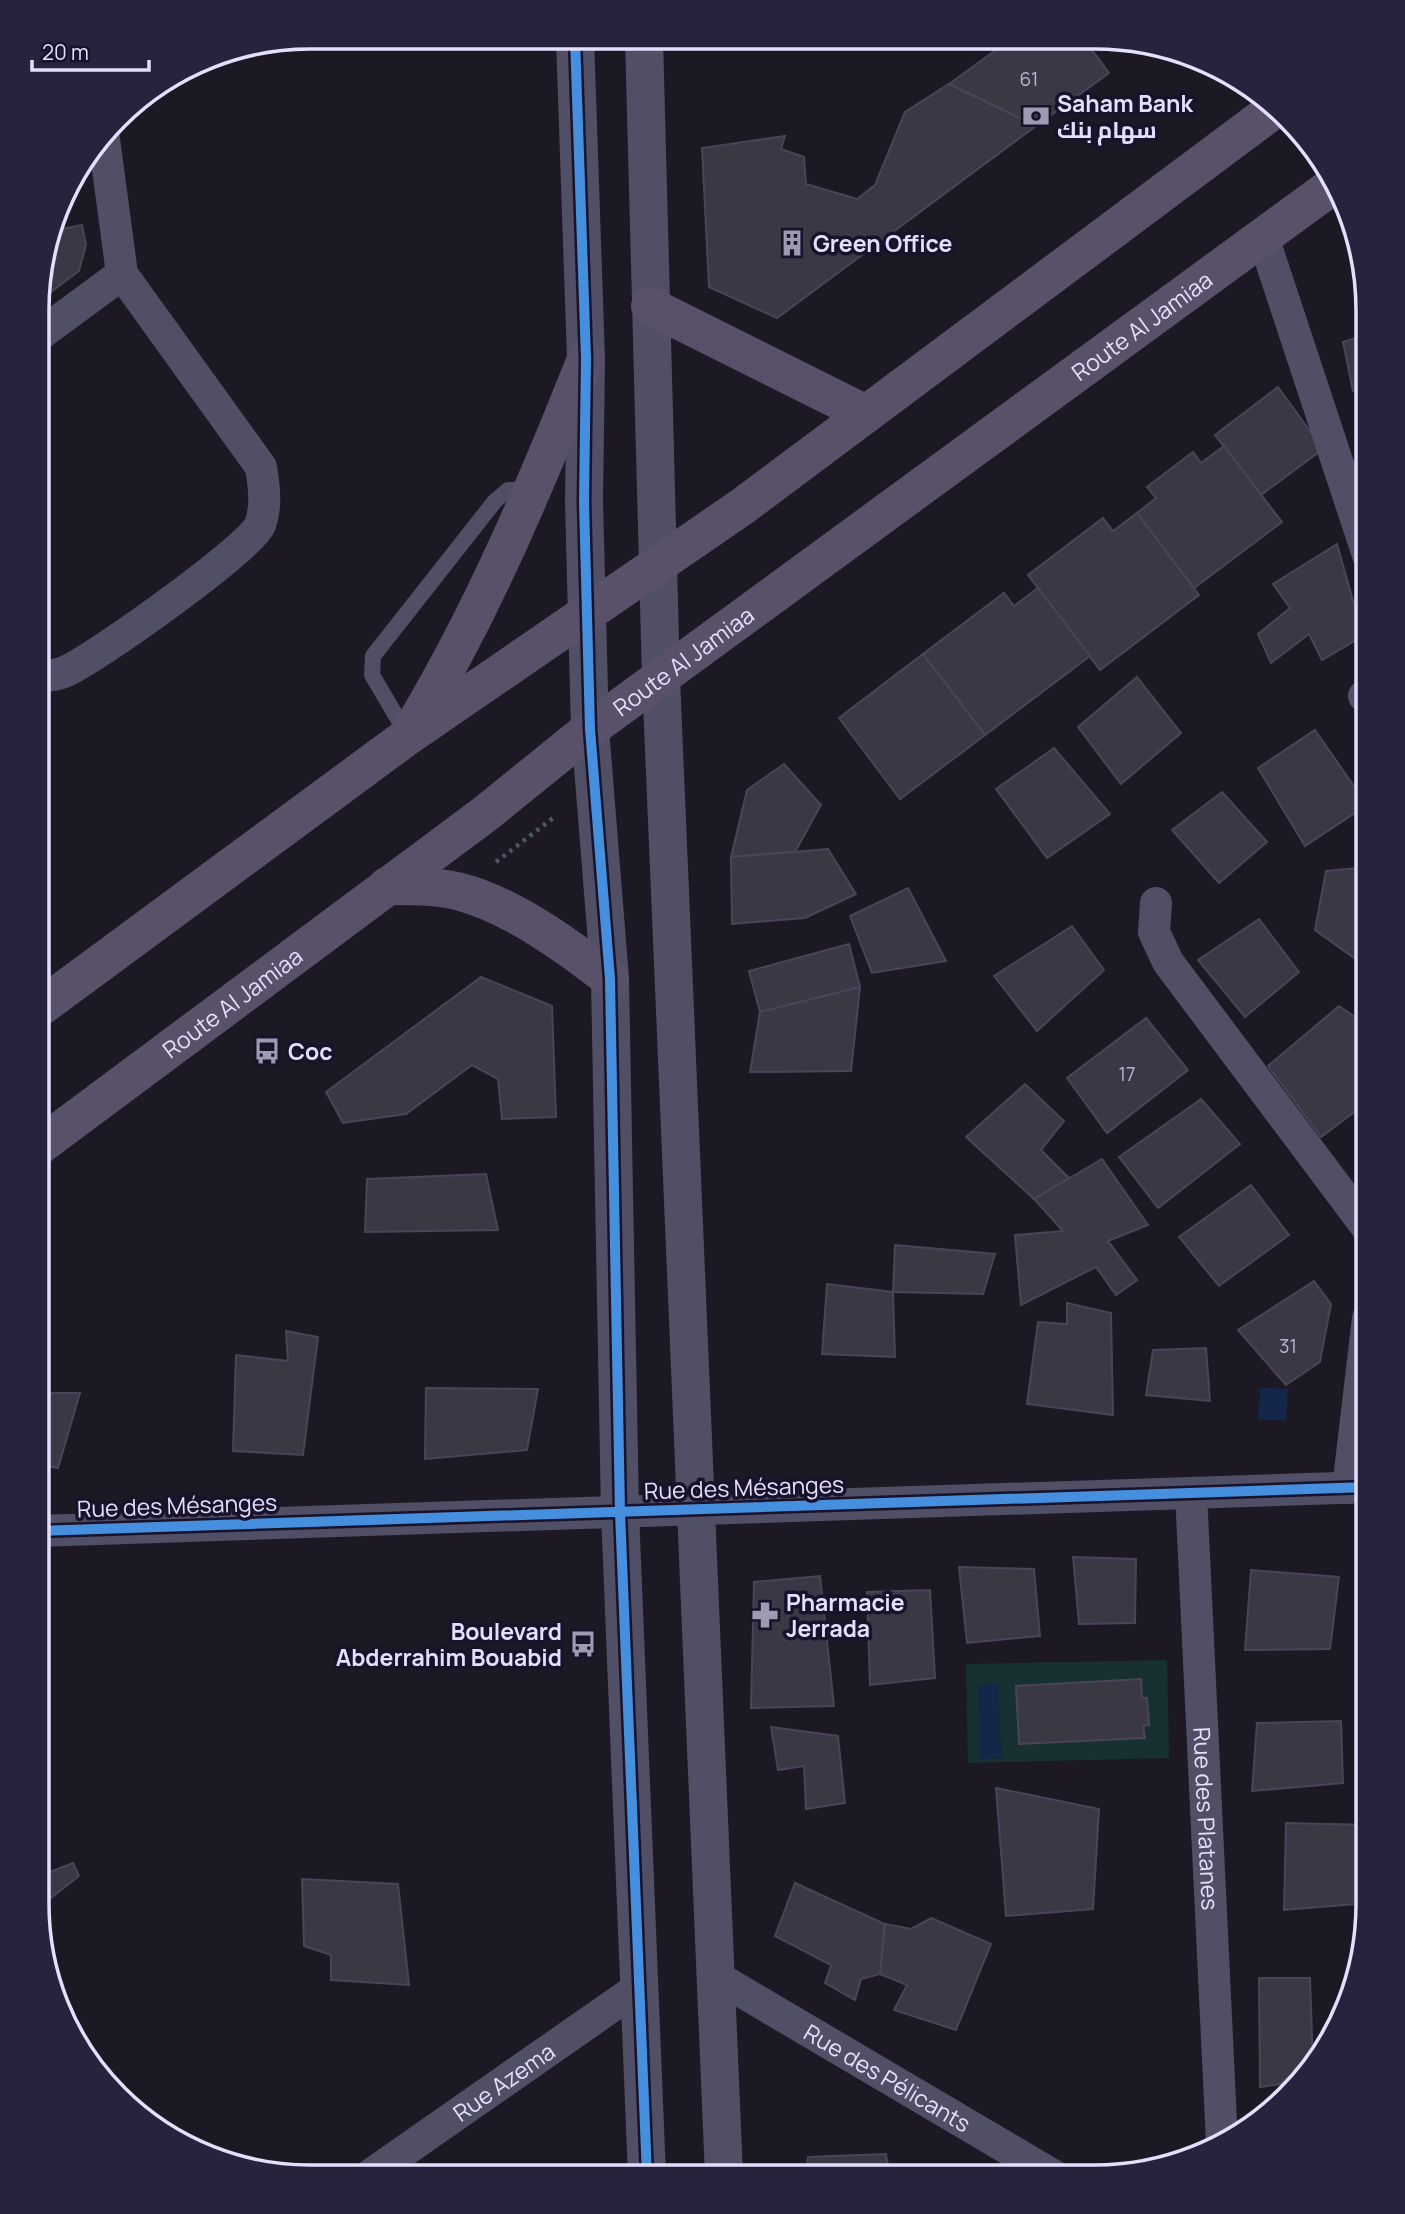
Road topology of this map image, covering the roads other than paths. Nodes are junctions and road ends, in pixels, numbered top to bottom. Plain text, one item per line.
1 (575, 49) edge
2 (644, 49) edge
3 (1267, 114) edge
4 (105, 148) edge
5 (1326, 190) edge
6 (1263, 237) junction
7 (122, 274) junction
8 (650, 306) junction
9 (49, 328) edge
10 (586, 359) junction
11 (866, 414) junction
12 (534, 490) junction
13 (1356, 519) edge
14 (657, 567) junction
15 (587, 612) junction
16 (49, 675) edge
17 (661, 678) junction
18 (590, 729) junction
19 (408, 736) junction
20 (387, 886) junction
21 (1156, 902) dead end
22 (610, 979) junction
23 (49, 1001) edge
24 (49, 1139) edge
25 (1356, 1214) edge
26 (1356, 1488) edge
27 (1191, 1493) junction
28 (698, 1510) junction
29 (620, 1511) junction
30 (49, 1531) edge
31 (717, 1977) junction
32 (638, 1988) junction
33 (1221, 2132) edge
34 (384, 2165) edge
35 (646, 2165) edge
36 (724, 2165) edge
37 (1036, 2165) edge

1 - 10 street
2 - 8 street
3 - 11 main road
4 - 7 street
5 - 6 main road, Route Al Jamiaa
6 - 13 street
6 - 17 main road, Route Al Jamiaa
7 - 9 street
7 - 16 street
8 - 11 main road
8 - 14 street
10 - 12 main road
10 - 15 street
11 - 14 main road
12 - 19 main road
12 - 19 lane
14 - 15 main road
14 - 17 street
15 - 18 street
15 - 19 main road
17 - 18 main road, Route Al Jamiaa
17 - 28 street
18 - 20 main road, Route Al Jamiaa
18 - 22 street
19 - 23 main road
20 - 22 main road
20 - 24 main road, Route Al Jamiaa
21 - 25 street
22 - 29 street
26 - 27 street, Rue des Mésanges
27 - 28 street, Rue des Mésanges
27 - 33 street, Rue des Platanes
28 - 29 street, Rue des Mésanges
28 - 31 street
29 - 30 street, Rue des Mésanges
29 - 32 street
31 - 36 street
31 - 37 street, Rue des Pélicants
32 - 34 street, Rue Azema
32 - 35 street

